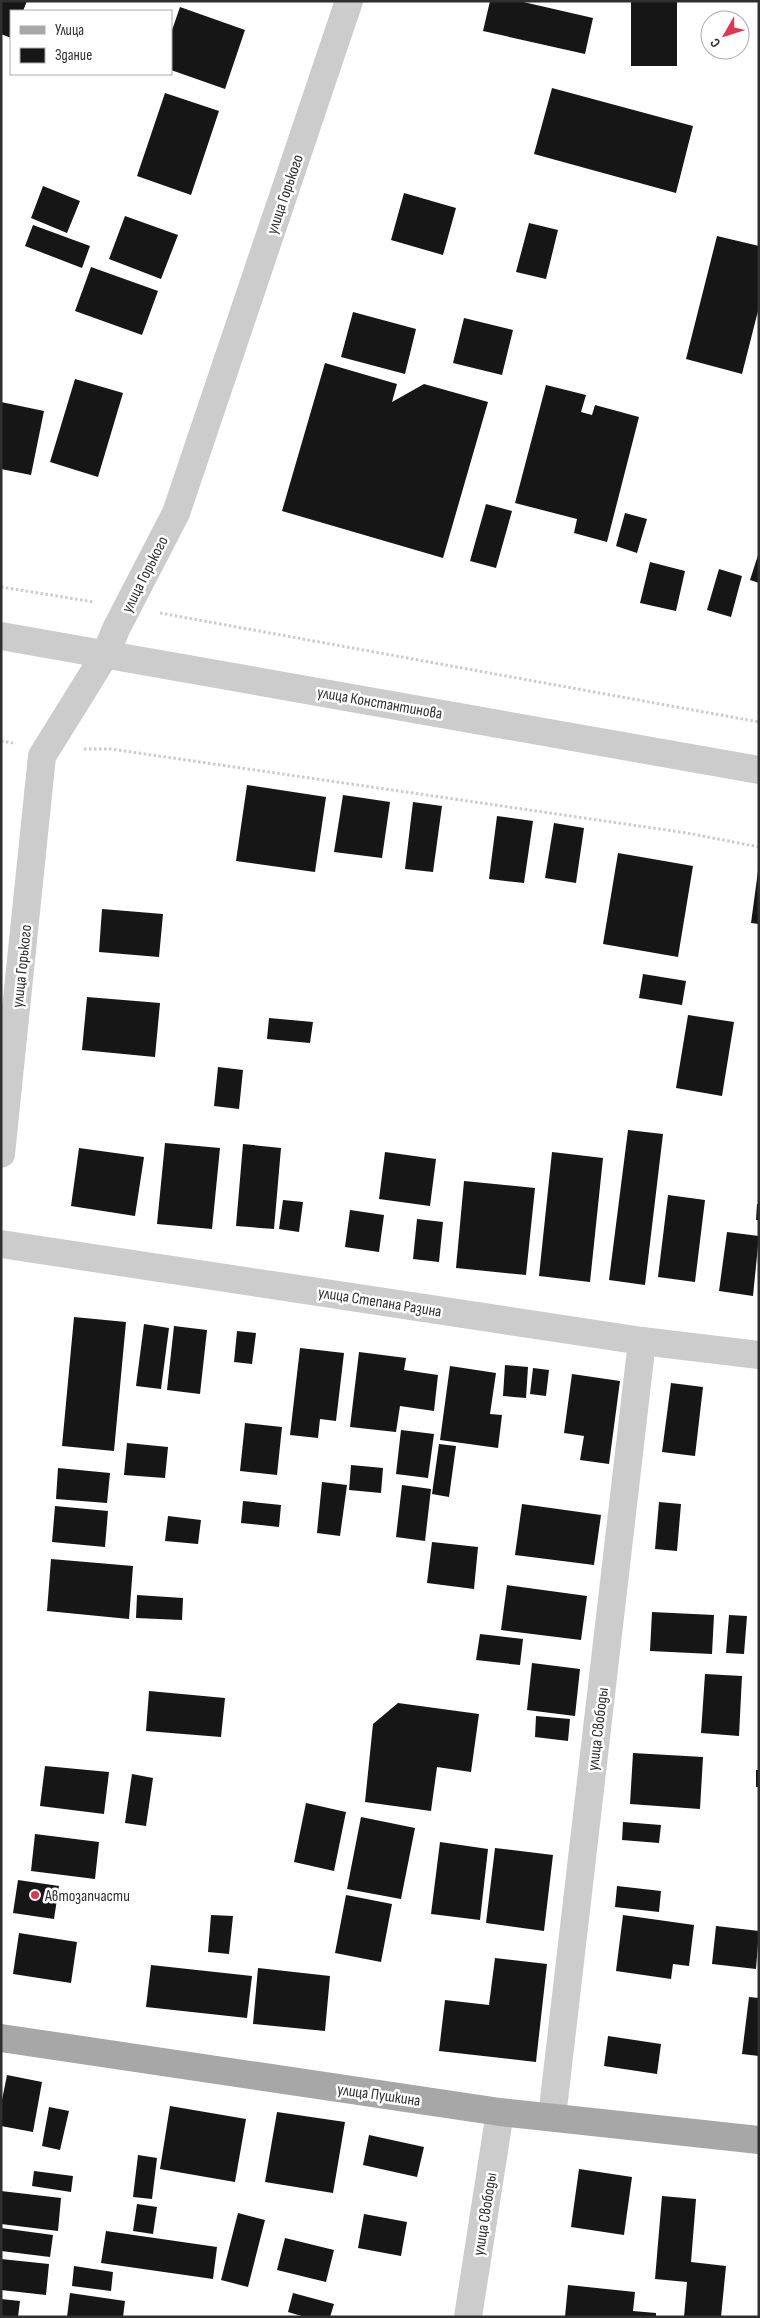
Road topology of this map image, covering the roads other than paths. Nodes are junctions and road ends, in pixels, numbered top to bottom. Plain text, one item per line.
1 (350, 1) edge
2 (1, 636) edge
3 (106, 653) junction
4 (759, 770) edge
5 (1, 1154) edge
6 (1, 1244) edge
7 (642, 1341) junction
8 (759, 1355) edge
9 (1, 2038) edge
10 (500, 2112) junction
11 (552, 2117) junction
12 (759, 2140) edge
13 (468, 2317) edge

1 - 3 street, улица Горького
2 - 3 street, улица Константинова
3 - 4 street, улица Константинова
3 - 5 street, улица Горького
6 - 7 street, улица Степана Разина
7 - 8 street, улица Степана Разина
7 - 11 street, улица Свободы
9 - 10 main road, улица Пушкина
10 - 11 main road, улица Пушкина
10 - 13 street, улица Свободы
11 - 12 main road, улица Пушкина

